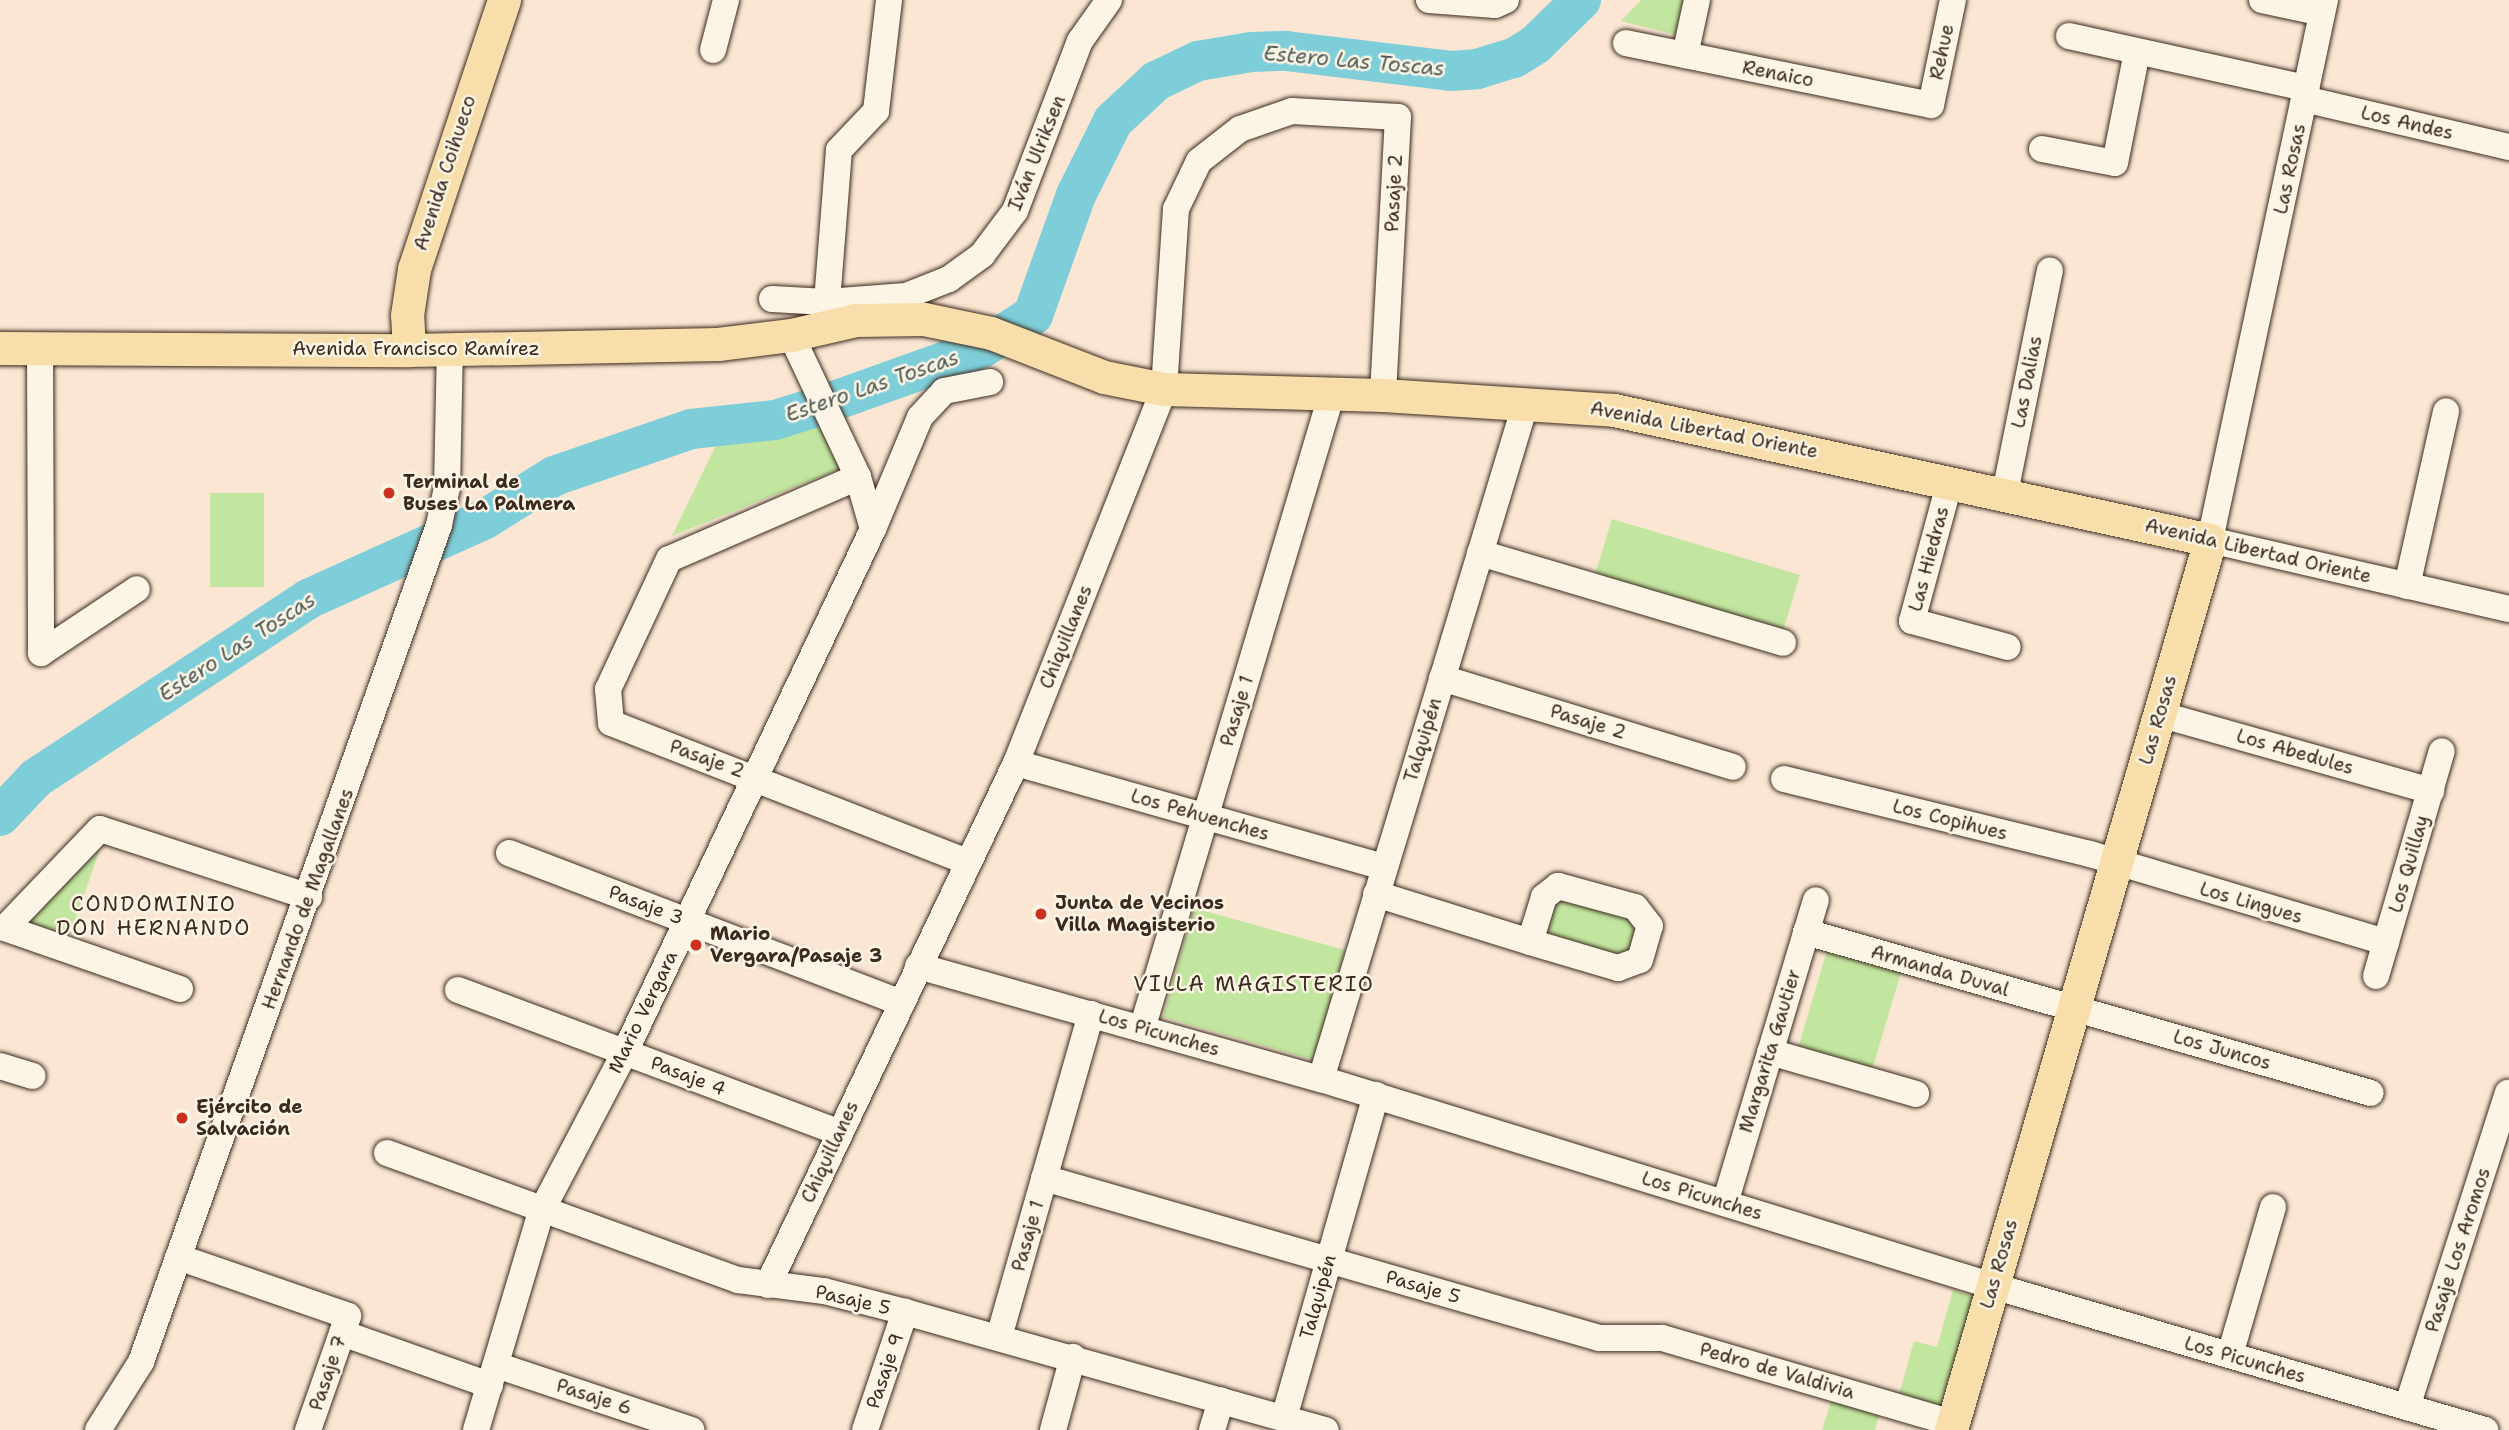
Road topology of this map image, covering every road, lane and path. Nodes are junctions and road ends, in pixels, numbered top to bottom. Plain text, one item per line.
1 (504, 0) edge
2 (726, 0) edge
3 (889, 0) edge
4 (1109, 0) edge
5 (1429, 0) edge
6 (1697, 0) edge
7 (1952, 0) edge
8 (2262, 0) edge
9 (1498, 2) edge
10 (2324, 6) edge
11 (2070, 36) dead end
12 (1626, 43) dead end
13 (713, 50) dead end
14 (2137, 52) junction
15 (1685, 55) junction
16 (2305, 93) junction
17 (1931, 105) joint
18 (1398, 117) joint
19 (2509, 147) edge
20 (2042, 149) dead end
21 (2050, 270) dead end
22 (772, 299) dead end
23 (829, 314) junction
24 (791, 335) junction
25 (0, 348) edge
26 (40, 348) junction
27 (450, 350) junction
28 (409, 351) junction
29 (990, 382) dead end
30 (1164, 389) junction
31 (1332, 393) junction
32 (1383, 395) junction
33 (1526, 402) junction
34 (2446, 411) dead end
35 (858, 477) junction
36 (1950, 481) junction
37 (2005, 493) junction
38 (873, 529) junction
39 (2210, 540) junction
40 (1480, 553) junction
41 (2407, 586) junction
42 (137, 589) dead end
43 (2509, 608) edge
44 (1783, 643) dead end
45 (2008, 647) dead end
46 (1442, 678) junction
47 (2159, 714) junction
48 (2442, 751) dead end
49 (1016, 763) junction
50 (1733, 767) dead end
51 (755, 777) junction
52 (1784, 779) dead end
53 (2431, 791) junction
54 (1205, 817) junction
55 (509, 853) dead end
56 (967, 862) junction
57 (2116, 863) junction
58 (1384, 867) junction
59 (1376, 894) junction
60 (309, 897) junction
61 (1816, 900) dead end
62 (687, 921) junction
63 (2, 927) edge
64 (1806, 932) junction
65 (1530, 942) dead end
66 (2386, 942) junction
67 (918, 966) junction
68 (2376, 976) dead end
69 (180, 989) dead end
70 (458, 990) dead end
71 (901, 1003) junction
72 (2074, 1009) junction
73 (1091, 1014) junction
74 (1142, 1029) junction
75 (625, 1052) junction
76 (1770, 1052) junction
77 (0, 1066) edge
78 (32, 1076) dead end
79 (1321, 1079) junction
80 (2371, 1093) dead end
81 (2508, 1093) edge
82 (1916, 1094) dead end
83 (1376, 1095) junction
84 (839, 1133) junction
85 (387, 1153) dead end
86 (1044, 1178) junction
87 (1725, 1203) junction
88 (2273, 1207) dead end
89 (541, 1212) junction
90 (178, 1258) junction
91 (1328, 1260) junction
92 (768, 1285) junction
93 (1993, 1286) junction
94 (905, 1312) junction
95 (345, 1325) junction
96 (999, 1337) junction
97 (1599, 1338) joint
98 (2230, 1355) junction
99 (1073, 1357) junction
100 (493, 1375) junction
101 (1221, 1400) junction
102 (2407, 1407) junction
103 (1284, 1418) junction
104 (1952, 1426) edge
105 (98, 1430) edge
106 (308, 1430) edge
107 (476, 1430) edge
108 (691, 1430) edge
109 (865, 1430) edge
110 (1052, 1430) edge
111 (1212, 1430) edge
112 (1326, 1430) edge
113 (2485, 1430) edge

1 - 28 main road, Avenida Coihueco
2 - 13 street
3 - 23 street
4 - 23 street, Iván Ulriksen
5 - 9 street
6 - 15 street
7 - 17 street, Rehue
8 - 10 street
10 - 16 street, Las Rosas
11 - 14 street, Los Andes
12 - 15 street, Renaico
14 - 16 street, Los Andes
14 - 20 street
15 - 17 street, Renaico
16 - 19 street, Los Andes
16 - 39 street, Las Rosas
18 - 30 street, Chiquillanes
18 - 32 street, Pasaje 2
21 - 37 street, Las Dalias
22 - 23 street, Iván Ulriksen
23 - 24 main road, Avenida Francisco Ramírez
23 - 30 main road, Avenida Libertad Oriente
24 - 27 main road, Avenida Francisco Ramírez
24 - 35 street
25 - 26 main road, Avenida Francisco Ramírez
26 - 28 main road, Avenida Francisco Ramírez
26 - 42 street
27 - 28 main road, Avenida Francisco Ramírez
27 - 60 street, Hernando de Magallanes
29 - 38 street, Mario Vergara
30 - 31 main road, Avenida Libertad Oriente
30 - 49 street, Chiquillanes
31 - 32 main road, Avenida Libertad Oriente
31 - 54 street, Pasaje 1
32 - 33 main road, Avenida Libertad Oriente
33 - 36 main road, Avenida Libertad Oriente
33 - 40 street, Talquipén
34 - 41 street
35 - 38 street
35 - 51 street, Pasaje 2
36 - 37 main road, Avenida Libertad Oriente
36 - 45 street, Las Hiedras
37 - 39 main road, Avenida Libertad Oriente
38 - 51 street, Mario Vergara
39 - 41 street, Avenida Libertad Oriente
39 - 47 main road, Las Rosas
40 - 44 street
40 - 46 street, Talquipén
41 - 43 street, Avenida Libertad Oriente
46 - 50 street, Pasaje 2
46 - 58 street, Talquipén
47 - 53 street, Los Abedules
47 - 57 main road, Las Rosas
48 - 53 street, Los Quillay
49 - 54 street, Los Pehuenches
49 - 56 street, Chiquillanes
51 - 56 street, Pasaje 2
51 - 62 street, Mario Vergara
52 - 57 street, Los Copihues
53 - 66 street, Los Quillay
54 - 58 street, Los Pehuenches
54 - 74 street, Pasaje 1
55 - 62 street, Pasaje 3
56 - 67 street, Chiquillanes
57 - 66 street, Los Lingues
57 - 72 main road, Las Rosas
58 - 59 street, Talquipén
59 - 65 street
59 - 79 street, Talquipén
60 - 63 street
60 - 90 street, Hernando de Magallanes
61 - 64 street, Margarita Gautier
62 - 71 street, Pasaje 3
62 - 75 street, Mario Vergara
63 - 69 street
64 - 72 street, Armanda Duval
64 - 76 street, Margarita Gautier
66 - 68 street, Los Quillay
67 - 71 street, Chiquillanes
67 - 73 street, Los Picunches
70 - 75 street, Pasaje 4
71 - 84 street, Chiquillanes
72 - 80 street, Los Juncos
72 - 93 main road, Las Rosas
73 - 74 street, Los Picunches
73 - 86 street, Pasaje 1
74 - 79 street, Los Picunches
75 - 84 street, Pasaje 4
75 - 89 street, Mario Vergara
76 - 82 street
76 - 87 street, Margarita Gautier
77 - 78 street
79 - 83 street, Los Picunches
81 - 102 street, Pasaje Los Aromos
83 - 87 street, Los Picunches
83 - 91 street, Talquipén
84 - 92 street, Chiquillanes
85 - 89 street, Pasaje 5
86 - 91 street, Pasaje 5
86 - 96 street, Pasaje 1
87 - 93 street, Los Picunches
88 - 98 street
89 - 92 street, Pasaje 5
89 - 100 street, Mario Vergara
90 - 95 street, Pasaje 6
90 - 105 street, Hernando de Magallanes
91 - 97 street, Pasaje 5
91 - 103 street, Talquipén
92 - 94 street, Pasaje 5
93 - 98 street, Los Picunches
93 - 104 main road, Las Rosas
94 - 96 street, Pasaje 5
94 - 109 street, Pasaje 9
95 - 100 street, Pasaje 6
95 - 106 street, Pasaje 7
96 - 99 street, Pasaje 5
97 - 104 street, Pedro de Valdivia
98 - 102 street, Los Picunches
99 - 101 street, Pasaje 5
99 - 110 street
100 - 107 street, Mario Vergara
100 - 108 street, Pasaje 6
101 - 103 street, Pasaje 5
101 - 111 street
102 - 113 street, Los Picunches
103 - 112 street, Pasaje 5

